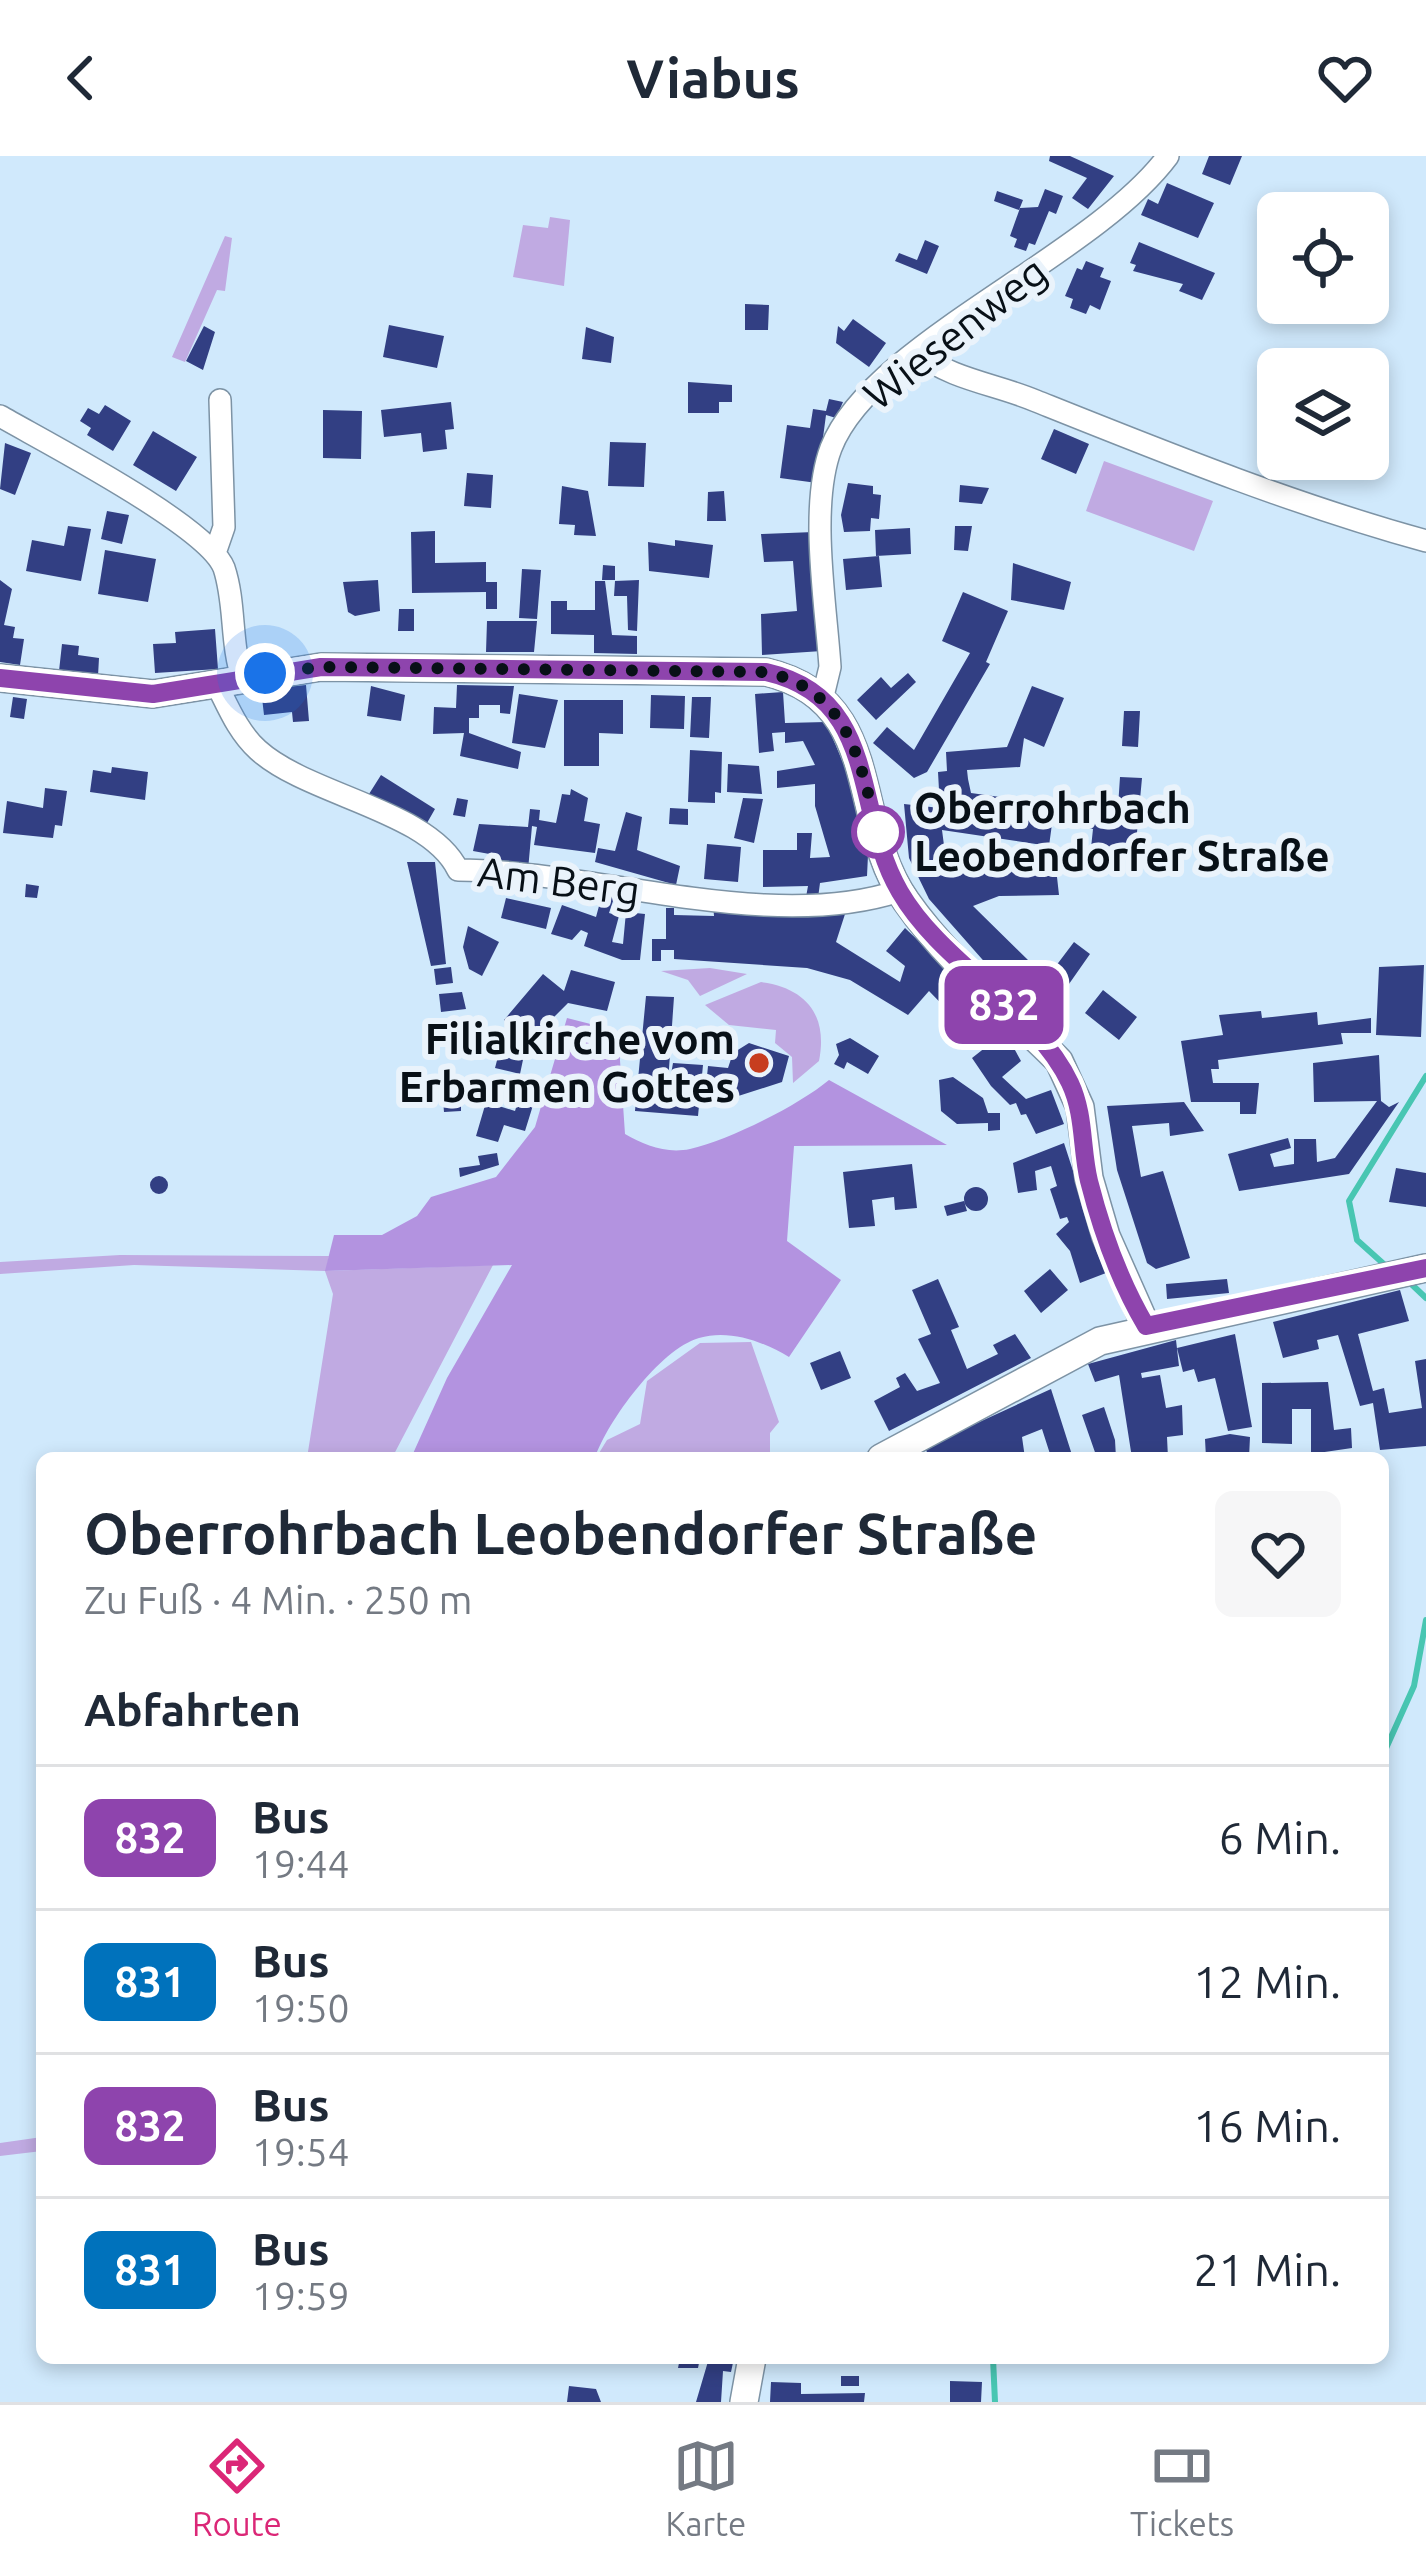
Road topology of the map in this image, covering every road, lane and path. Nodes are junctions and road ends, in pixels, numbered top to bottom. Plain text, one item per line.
1 (1168, 156) edge
2 (918, 353) junction
3 (220, 400) dead end
4 (0, 416) edge
5 (1422, 540) edge
6 (215, 553) junction
7 (0, 678) edge
8 (230, 683) junction
9 (823, 696) junction
10 (898, 891) junction
11 (1422, 1268) edge
12 (1146, 1326) junction
13 (892, 1452) edge
14 (751, 2364) edge
15 (744, 2402) edge

1 - 2 street, Wiesenweg
2 - 5 street
2 - 9 street, Wiesenweg
3 - 6 street
4 - 6 street
6 - 8 street
7 - 8 main road
8 - 9 main road
8 - 10 street, Am Berg
9 - 10 main road
10 - 12 main road
11 - 12 main road
12 - 13 main road
14 - 15 main road

